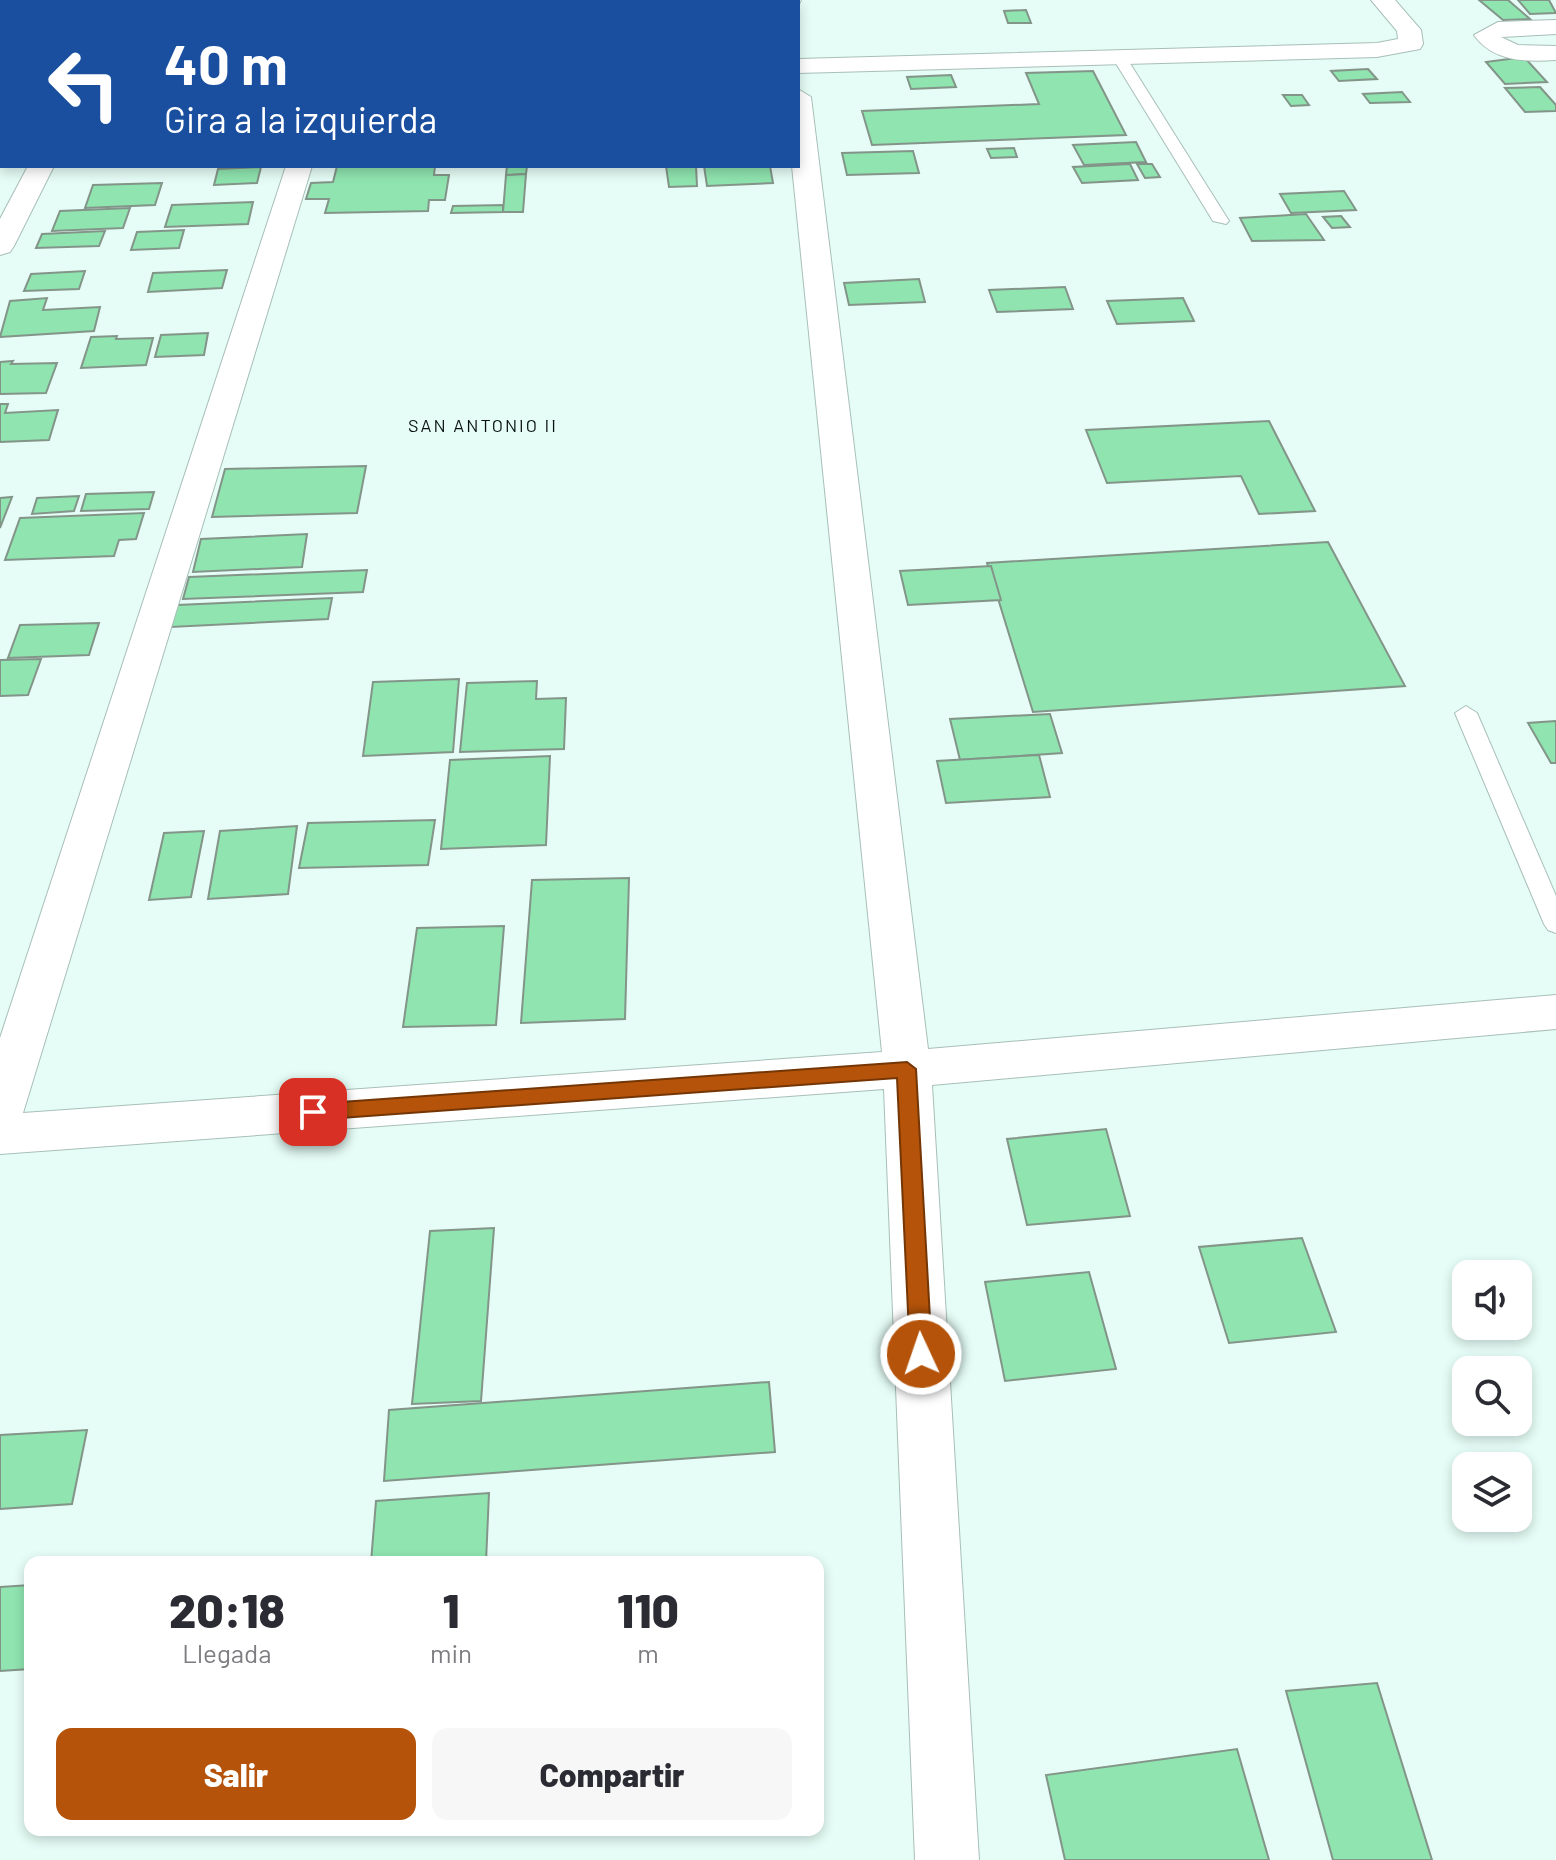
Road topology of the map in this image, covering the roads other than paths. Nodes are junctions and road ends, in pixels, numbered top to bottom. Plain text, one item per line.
1 (1383, 0) edge
2 (1556, 27) edge
3 (1556, 53) edge
4 (1119, 57) junction
5 (800, 66) edge
6 (800, 115) edge
7 (40, 168) edge
8 (298, 168) edge
9 (1221, 221) dead end
10 (0, 246) edge
11 (1466, 713) dead end
12 (1556, 924) edge
13 (1556, 1012) edge
14 (907, 1069) junction
15 (0, 1111) edge
16 (0, 1134) edge
17 (947, 1860) edge

1 - 4 street
2 - 3 street
4 - 5 street
4 - 9 lane
6 - 14 street
7 - 10 street
8 - 15 street
11 - 12 lane
13 - 14 street
14 - 16 street
14 - 17 street

